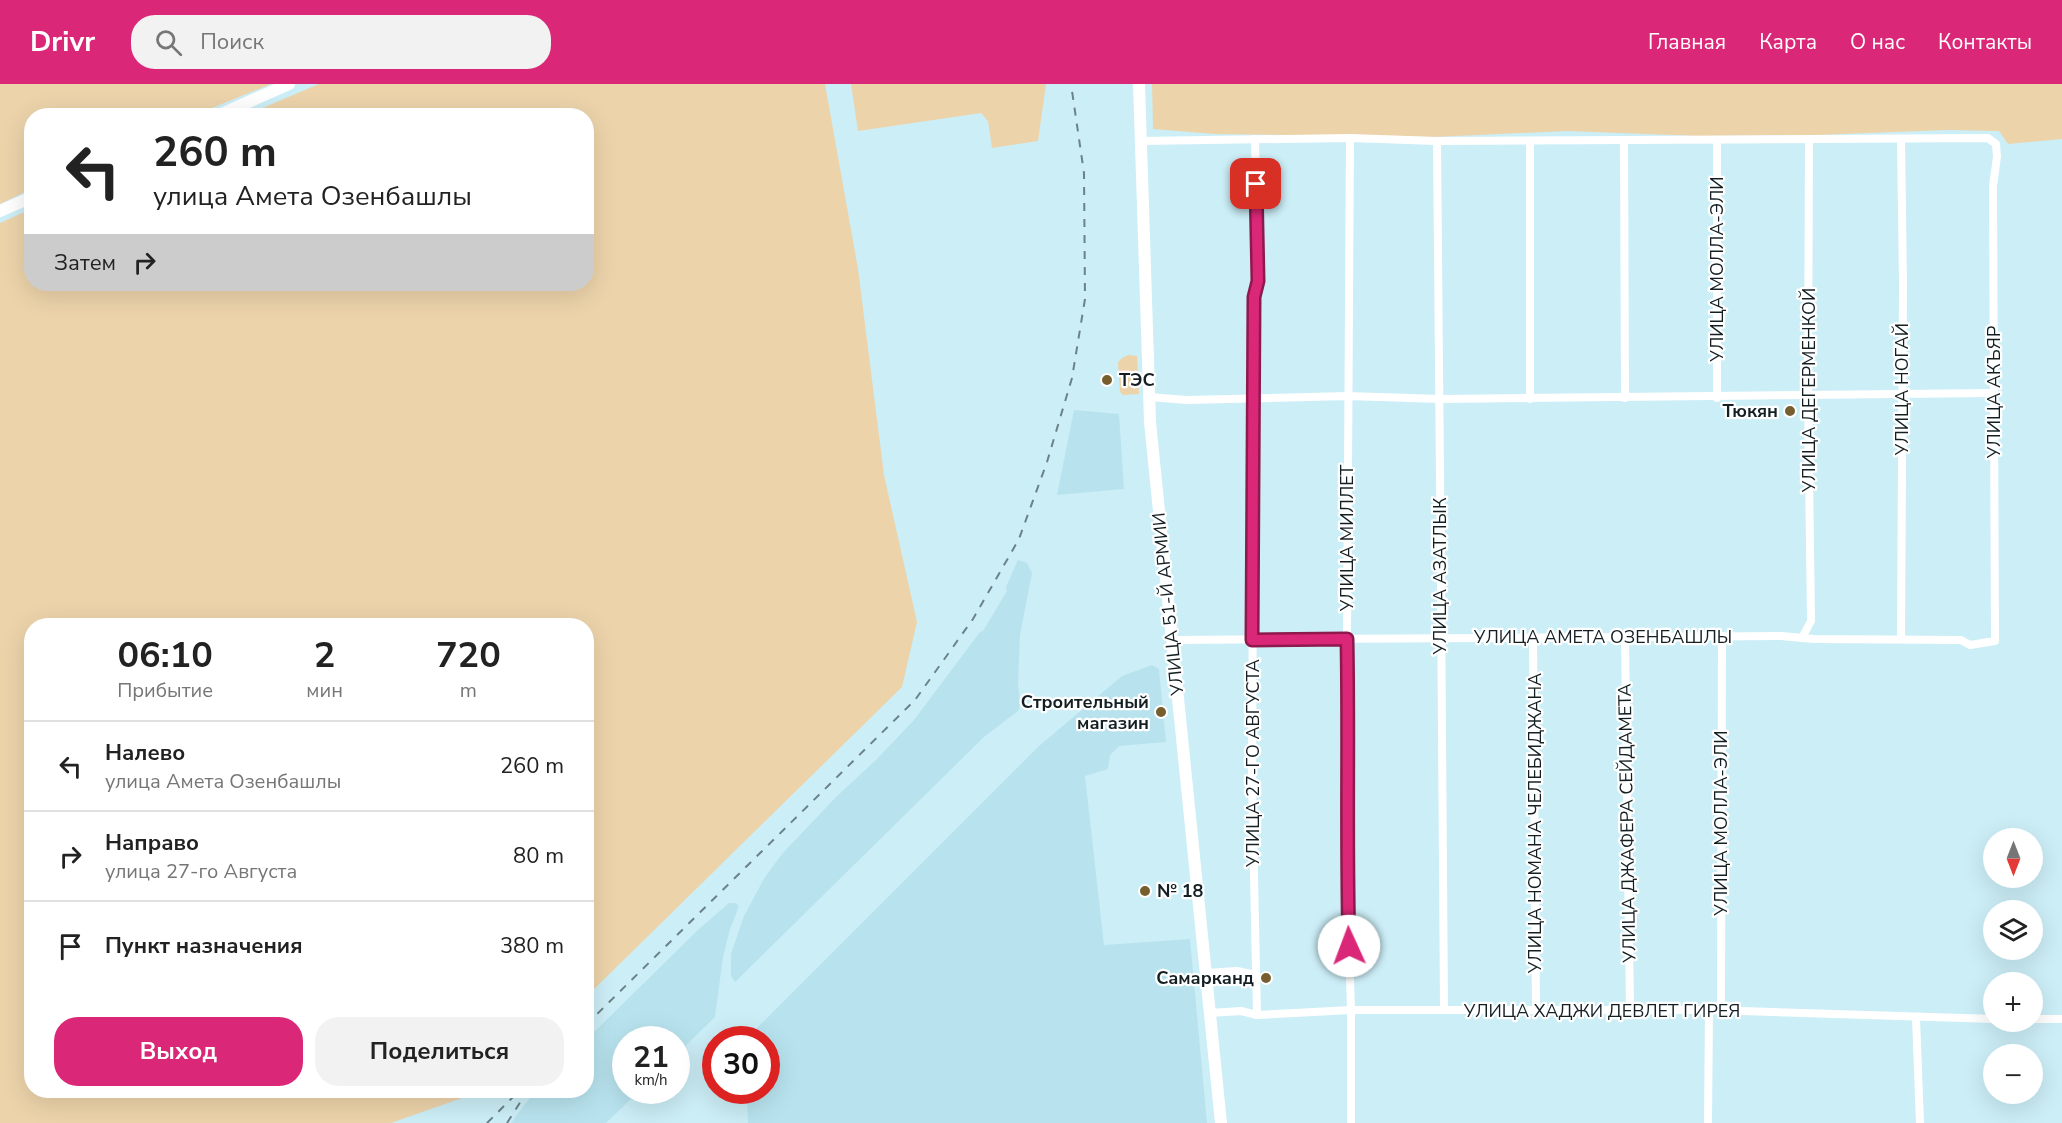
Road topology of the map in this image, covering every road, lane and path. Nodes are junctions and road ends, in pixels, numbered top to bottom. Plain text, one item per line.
1 (289, 84) edge
2 (1139, 84) edge
3 (235, 108) edge
4 (1350, 138) junction
5 (1255, 139) junction
6 (1809, 139) junction
7 (1901, 139) junction
8 (1624, 140) junction
9 (1717, 140) junction
10 (1140, 141) junction
11 (1437, 141) junction
12 (1530, 141) junction
13 (24, 200) edge
14 (0, 211) edge
15 (1994, 393) junction
16 (1902, 395) junction
17 (1348, 396) junction
18 (1808, 396) junction
19 (1149, 397) junction
20 (1255, 397) junction
21 (1625, 398) junction
22 (1717, 398) junction
23 (1441, 399) junction
24 (1530, 399) junction
25 (1722, 636) junction
26 (1625, 637) junction
27 (1533, 638) junction
28 (1802, 638) junction
29 (1347, 639) junction
30 (1440, 639) junction
31 (1901, 639) junction
32 (1173, 640) junction
33 (1252, 640) junction
34 (1995, 641) joint
35 (1206, 973) junction
36 (1256, 975) junction
37 (1536, 1009) junction
38 (1351, 1010) junction
39 (1444, 1010) junction
40 (1630, 1010) junction
41 (1708, 1010) junction
42 (1721, 1010) junction
43 (1210, 1013) junction
44 (1257, 1015) junction
45 (1916, 1018) junction
46 (1983, 1019) edge
47 (2043, 1019) edge
48 (2062, 1019) edge
49 (1221, 1123) edge
50 (1351, 1123) edge
51 (1708, 1123) edge
52 (1920, 1123) edge

1 - 3 main road
2 - 10 main road, УЛИЦА 51-Й АРМИИ
4 - 5 street
4 - 11 street
4 - 17 street, УЛИЦА МИЛЛЕТ
5 - 10 street
5 - 20 street, УЛИЦА 27-ГО АВГУСТА
6 - 7 street
6 - 9 street
6 - 18 street, УЛИЦА ДЕГЕРМЕНКОЙ
7 - 15 street, УЛИЦА АКЪЯР
7 - 16 street, УЛИЦА НОГАЙ
8 - 9 street
8 - 12 street
8 - 21 street
9 - 22 street, УЛИЦА МОЛЛА-ЭЛИ
10 - 19 main road, УЛИЦА 51-Й АРМИИ
11 - 12 street
11 - 23 street, УЛИЦА АЗАТЛЫК
12 - 24 street
13 - 14 main road
15 - 16 street
15 - 34 street, УЛИЦА АКЪЯР
16 - 18 street
16 - 31 street, УЛИЦА НОГАЙ
17 - 20 street
17 - 23 street
17 - 29 street, УЛИЦА МИЛЛЕТ
18 - 22 street
18 - 28 street, УЛИЦА ДЕГЕРМЕНКОЙ
19 - 20 street
19 - 32 main road, УЛИЦА 51-Й АРМИИ
20 - 33 street, УЛИЦА 27-ГО АВГУСТА
21 - 22 street
21 - 24 street
23 - 24 street
23 - 30 street, УЛИЦА АЗАТЛЫК
25 - 26 street, УЛИЦА АМЕТА ОЗЕНБАШЛЫ
25 - 28 street, УЛИЦА АМЕТА ОЗЕНБАШЛЫ
25 - 42 street, УЛИЦА МОЛЛА-ЭЛИ
26 - 27 street, УЛИЦА АМЕТА ОЗЕНБАШЛЫ
26 - 40 street, УЛИЦА ДЖАФЕРА СЕЙДАМЕТА
27 - 30 street, УЛИЦА АМЕТА ОЗЕНБАШЛЫ
27 - 37 street, УЛИЦА НОМАНА ЧЕЛЕБИДЖАНА
28 - 31 street, УЛИЦА АМЕТА ОЗЕНБАШЛЫ
29 - 30 street, УЛИЦА АМЕТА ОЗЕНБАШЛЫ
29 - 33 street, УЛИЦА АМЕТА ОЗЕНБАШЛЫ
29 - 38 street, УЛИЦА МИЛЛЕТ
30 - 39 street, УЛИЦА АЗАТЛЫК
31 - 34 street, УЛИЦА АМЕТА ОЗЕНБАШЛЫ
32 - 33 street, УЛИЦА АМЕТА ОЗЕНБАШЛЫ
32 - 35 main road, УЛИЦА 51-Й АРМИИ
33 - 36 street, УЛИЦА 27-ГО АВГУСТА
35 - 36 street
35 - 43 main road, УЛИЦА 51-Й АРМИИ
36 - 44 street, УЛИЦА 27-ГО АВГУСТА
37 - 39 street, УЛИЦА ХАДЖИ ДЕВЛЕТ ГИРЕЯ
37 - 40 street, УЛИЦА ХАДЖИ ДЕВЛЕТ ГИРЕЯ
38 - 39 street, УЛИЦА ХАДЖИ ДЕВЛЕТ ГИРЕЯ
38 - 44 street, УЛИЦА ХАДЖИ ДЕВЛЕТ ГИРЕЯ
38 - 50 street, УЛИЦА МИЛЛЕТ
40 - 41 street, УЛИЦА ХАДЖИ ДЕВЛЕТ ГИРЕЯ
41 - 42 street, УЛИЦА ХАДЖИ ДЕВЛЕТ ГИРЕЯ
41 - 51 street
42 - 45 street, УЛИЦА ХАДЖИ ДЕВЛЕТ ГИРЕЯ
43 - 44 street, УЛИЦА ХАДЖИ ДЕВЛЕТ ГИРЕЯ
43 - 49 main road, УЛИЦА 51-Й АРМИИ
45 - 46 street, УЛИЦА ХАДЖИ ДЕВЛЕТ ГИРЕЯ
45 - 52 street
47 - 48 street

